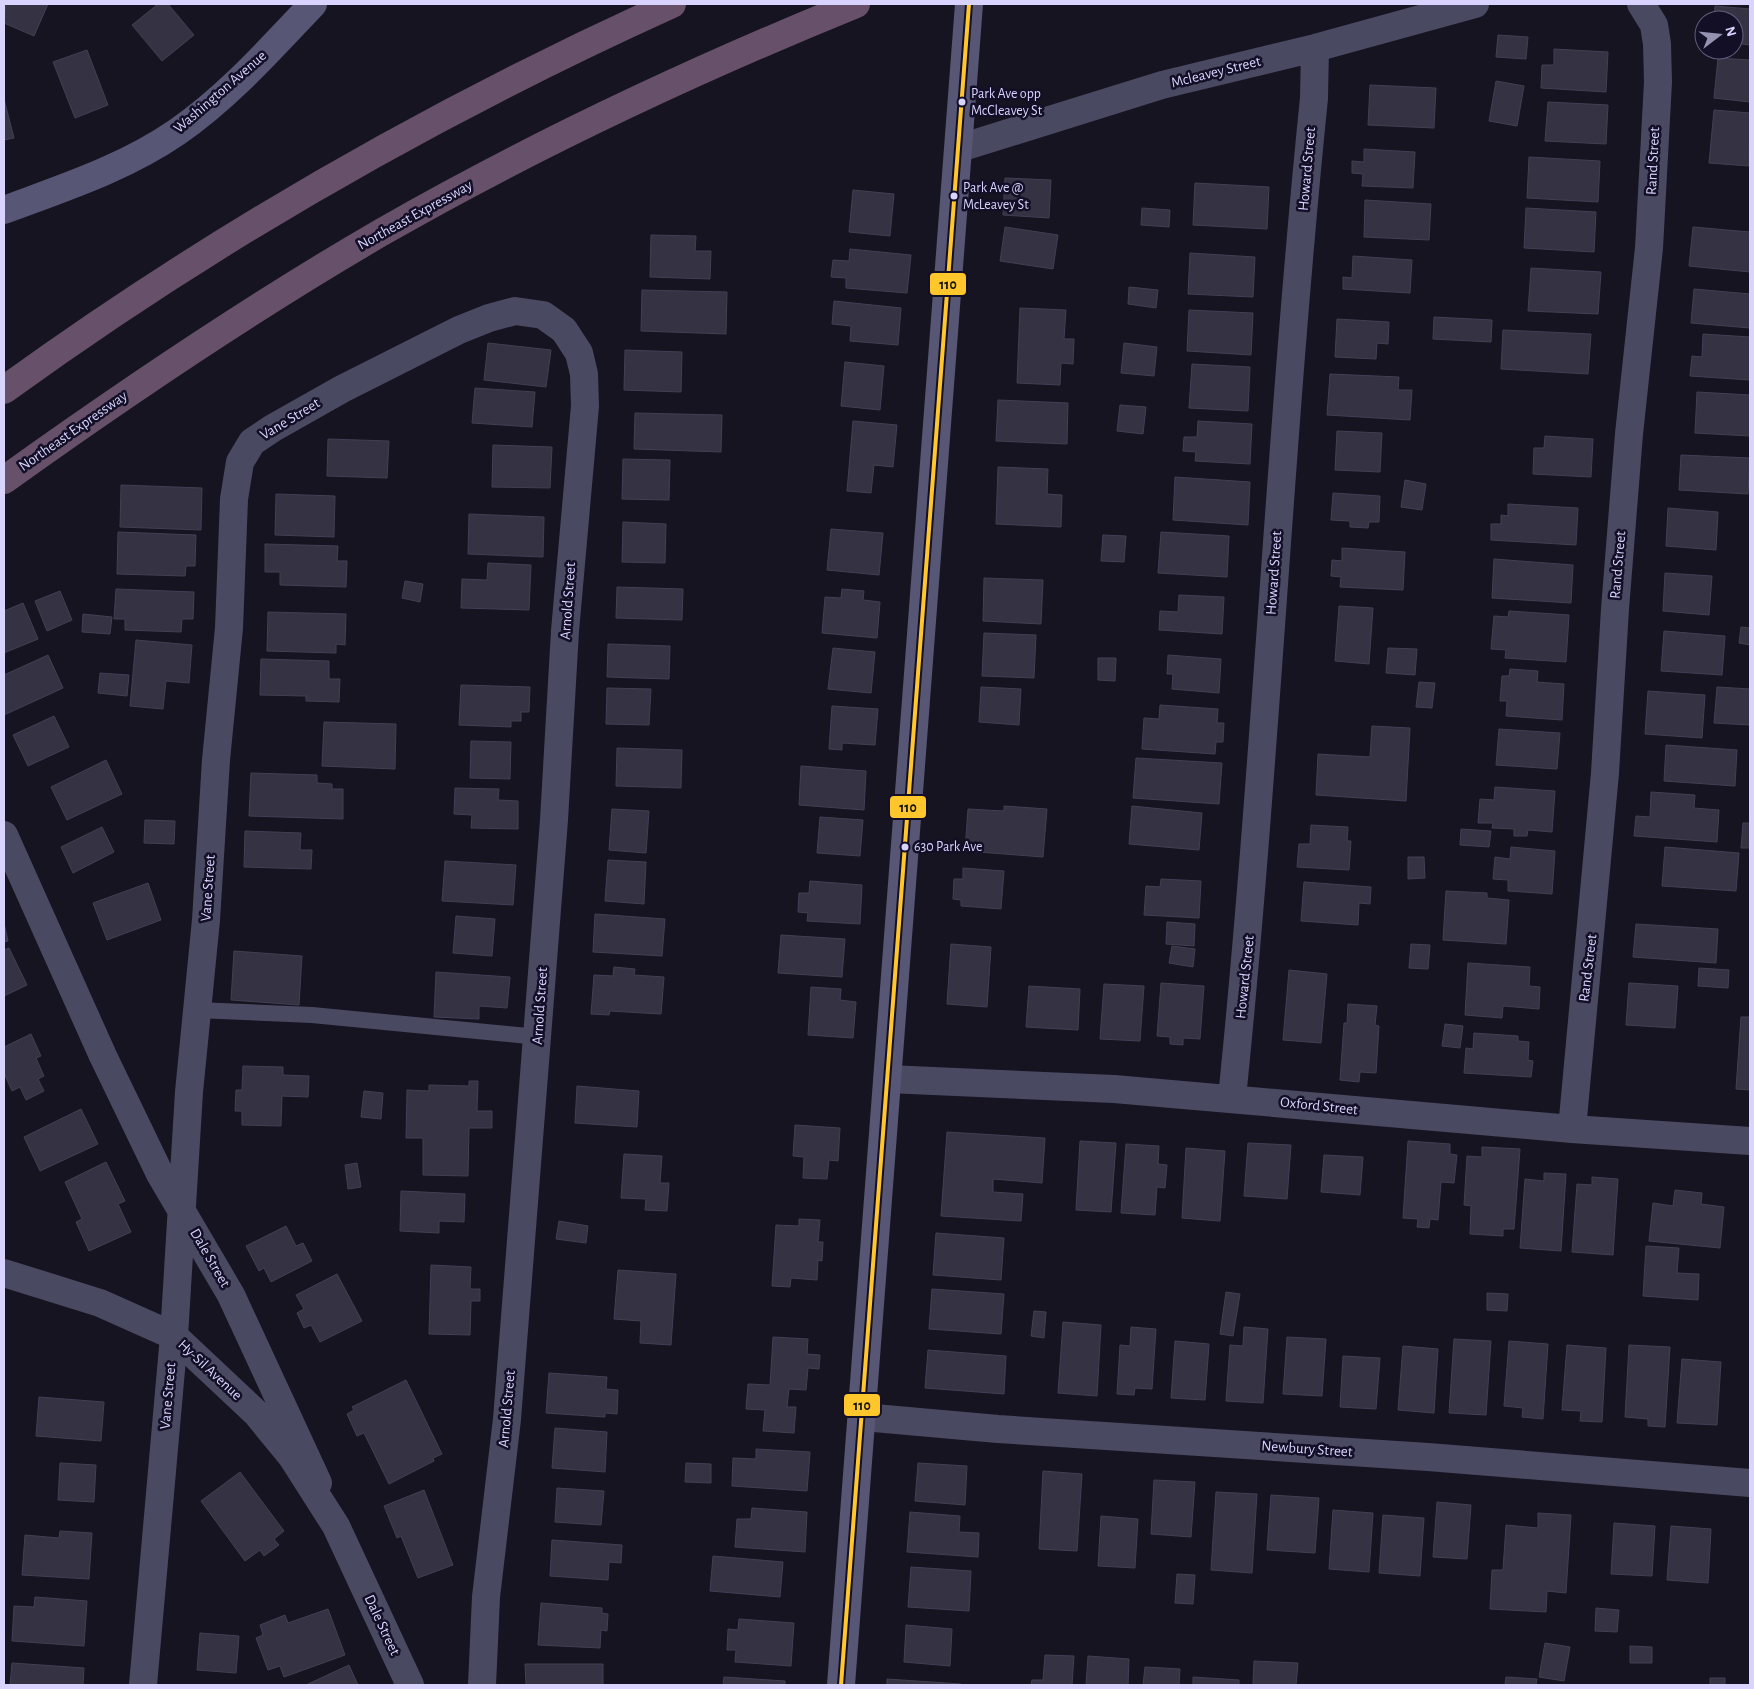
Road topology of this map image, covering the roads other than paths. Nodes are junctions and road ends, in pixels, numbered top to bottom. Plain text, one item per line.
1 (313, 4) edge
2 (672, 4) edge
3 (856, 4) edge
4 (1475, 4) edge
5 (1641, 4) edge
6 (969, 12) edge
7 (1315, 48) junction
8 (960, 148) junction
9 (4, 210) edge
10 (564, 330) joint
11 (4, 390) edge
12 (4, 480) edge
13 (4, 835) edge
14 (197, 1010) junction
15 (538, 1037) junction
16 (888, 1079) junction
17 (1232, 1098) junction
18 (1572, 1129) junction
19 (1750, 1141) edge
20 (182, 1211) junction
21 (4, 1273) edge
22 (174, 1336) junction
23 (864, 1417) junction
24 (1750, 1483) edge
25 (336, 1526) junction
26 (143, 1685) edge
27 (410, 1685) edge
28 (482, 1685) edge
29 (842, 1685) edge

1 - 9 main road, Washington Avenue
2 - 11 highway
3 - 12 highway, Northeast Expressway
4 - 7 street, Mcleavey Street
5 - 18 street, Rand Street
6 - 8 main road
7 - 8 street, Mcleavey Street
7 - 17 street, Howard Street
8 - 16 main road
10 - 14 street, Vane Street
10 - 15 street, Arnold Street
13 - 20 street, Dale Street
14 - 15 lane
14 - 20 street, Vane Street
15 - 28 street, Arnold Street
16 - 17 street, Oxford Street
16 - 23 main road
17 - 18 street, Oxford Street
18 - 19 street, Oxford Street
20 - 22 street, Vane Street
20 - 25 street, Dale Street
21 - 22 street, Hy-Sil Avenue
22 - 25 street, Hy-Sil Avenue
22 - 26 street, Vane Street
23 - 24 street, Newbury Street
23 - 29 main road
25 - 27 street, Dale Street

